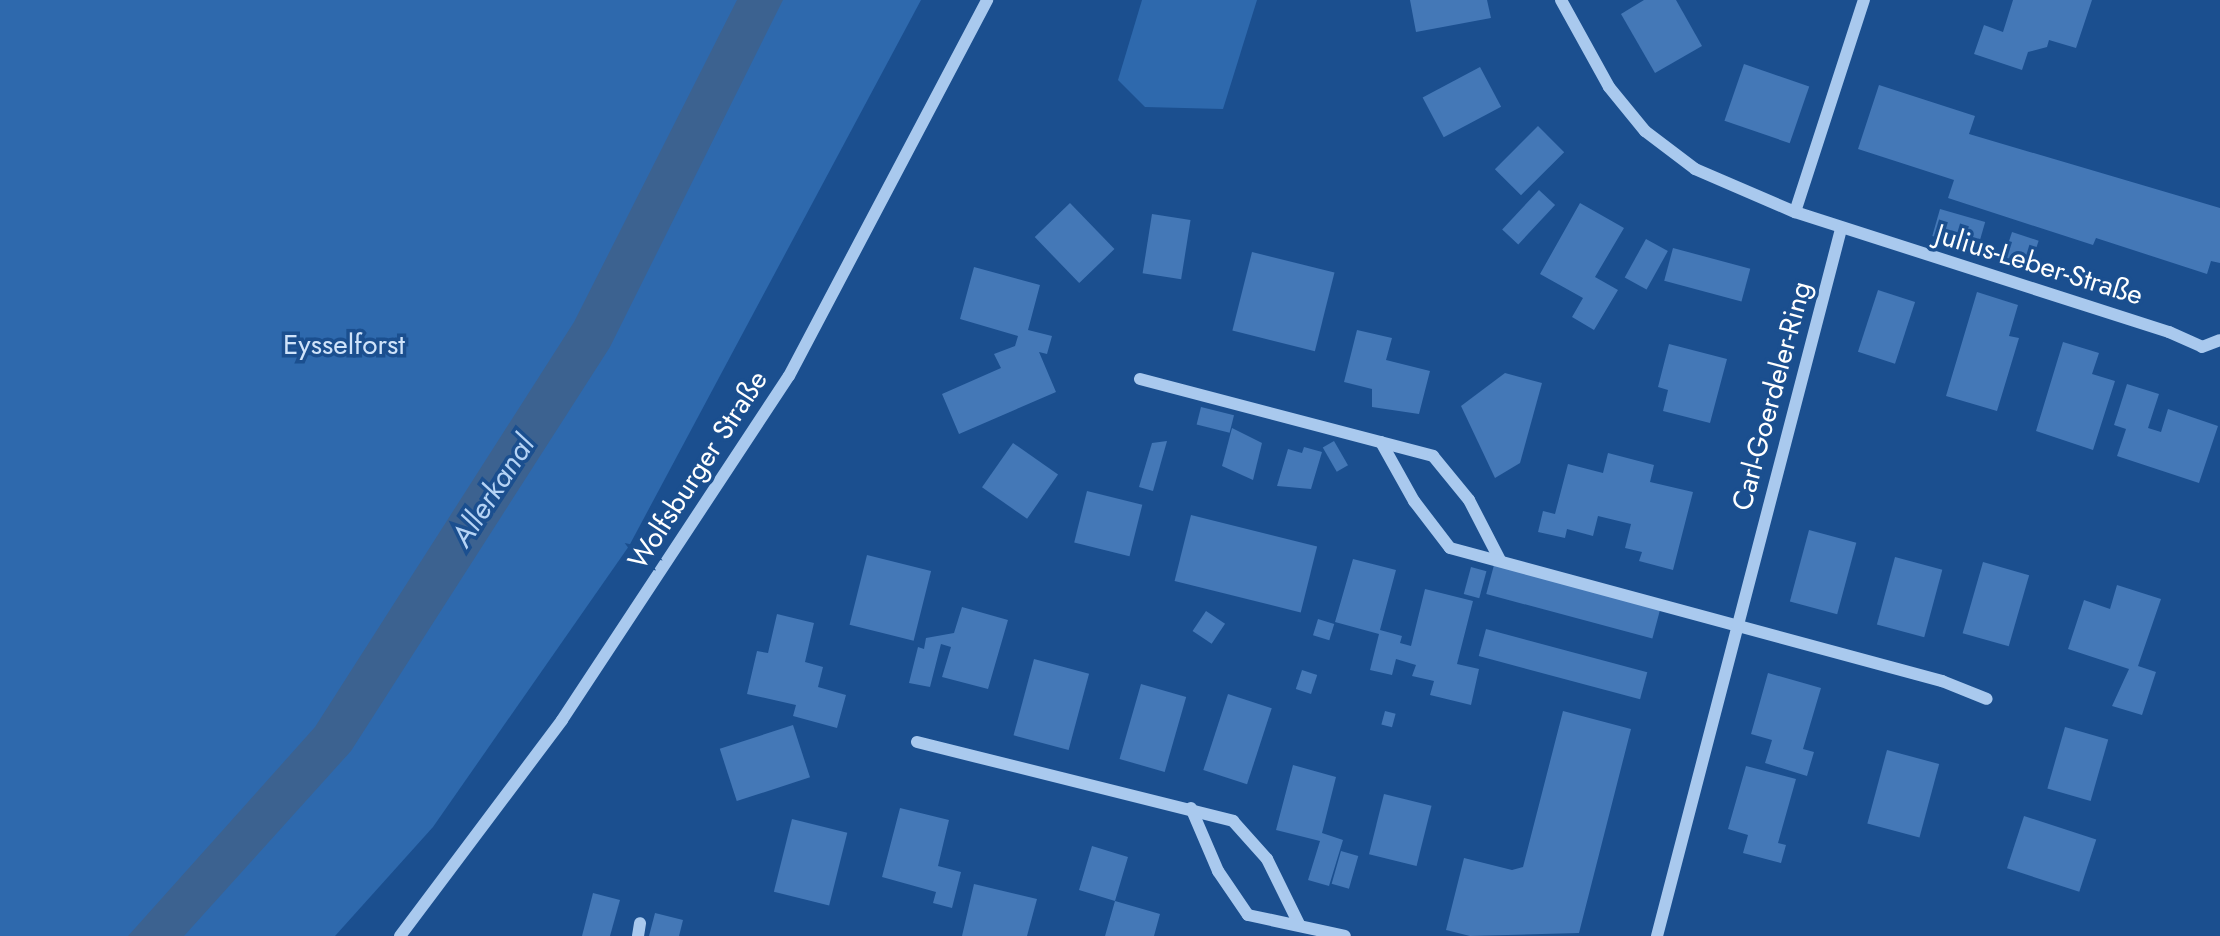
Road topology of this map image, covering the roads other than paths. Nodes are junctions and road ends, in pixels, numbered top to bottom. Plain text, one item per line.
1 (987, 0) edge
2 (1560, 0) edge
3 (1864, 0) edge
4 (1795, 212) junction
5 (1841, 229) junction
6 (2220, 340) edge
7 (1140, 379) dead end
8 (1381, 442) junction
9 (1500, 560) junction
10 (1738, 624) junction
11 (1987, 699) dead end
12 (916, 742) dead end
13 (1191, 808) junction
14 (640, 923) dead end
15 (1299, 924) junction
16 (400, 936) edge
17 (638, 936) edge
18 (1345, 936) edge
19 (1657, 936) edge

1 - 16 street, Wolfsburger Straße
2 - 4 street
3 - 4 street
4 - 5 street
5 - 6 street, Julius-Leber-Straße
5 - 10 street, Carl-Goerdeler-Ring
7 - 8 street
8 - 9 street
8 - 9 street
9 - 10 street
10 - 11 street
10 - 19 street, Carl-Goerdeler-Ring
12 - 13 street
13 - 15 street
13 - 15 street
14 - 17 street
15 - 18 street

